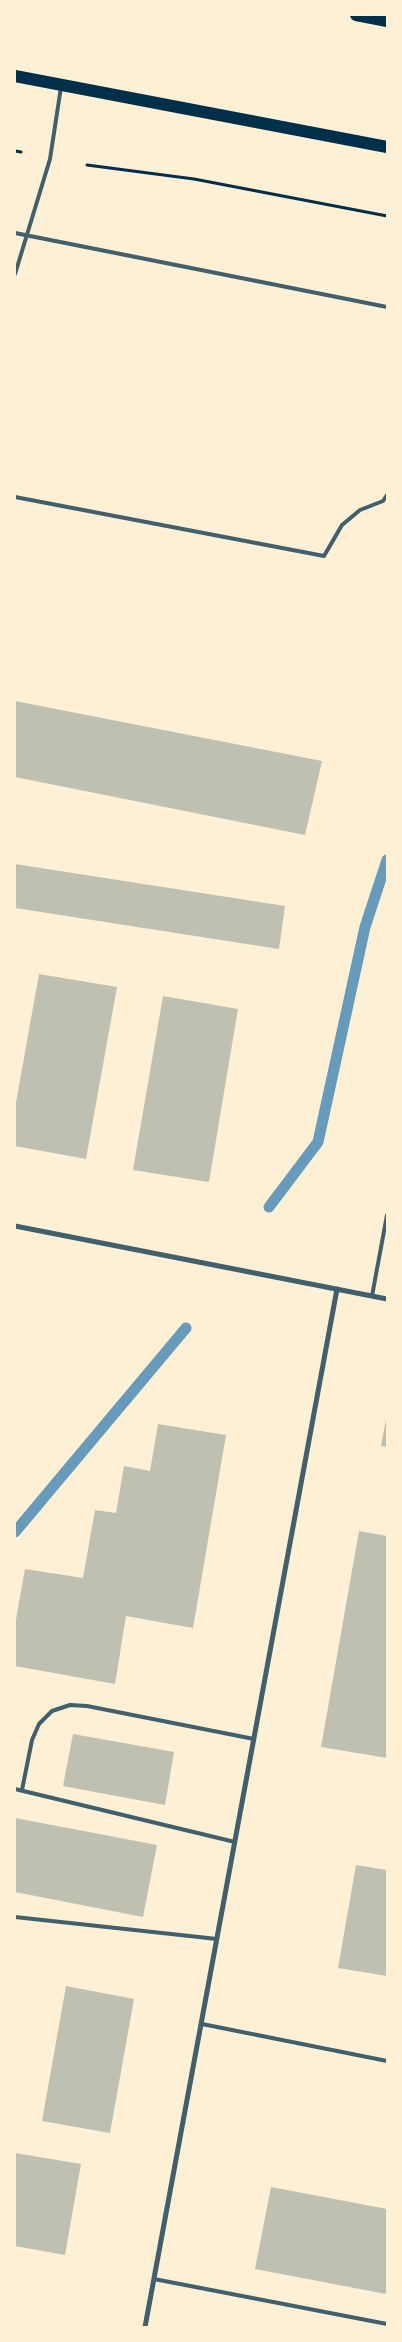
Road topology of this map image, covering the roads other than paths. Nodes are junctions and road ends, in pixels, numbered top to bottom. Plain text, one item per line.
1 (356, 15) edge
2 (387, 21) edge
3 (15, 76) edge
4 (61, 85) junction
5 (387, 147) edge
6 (15, 233) edge
7 (26, 235) junction
8 (15, 274) edge
9 (387, 307) edge
10 (387, 495) edge
11 (15, 497) edge
12 (387, 1215) edge
13 (15, 1226) edge
14 (337, 1289) junction
15 (372, 1296) junction
16 (387, 1299) edge
17 (254, 1739) junction
18 (15, 1789) edge
19 (22, 1790) junction
20 (235, 1842) junction
21 (15, 1917) edge
22 (217, 1938) junction
23 (202, 2024) junction
24 (387, 2061) edge
25 (154, 2279) junction
26 (387, 2324) edge
27 (145, 2327) edge

1 - 2 main road
3 - 4 main road
4 - 5 main road
4 - 7 lane
6 - 7 lane
7 - 8 lane
7 - 9 lane
10 - 11 lane
12 - 15 lane
13 - 14 street
14 - 15 street
14 - 17 street
15 - 16 street
17 - 19 lane
17 - 20 street
18 - 19 lane
19 - 20 lane
20 - 22 street
21 - 22 lane
22 - 23 street
23 - 24 lane
23 - 25 street
25 - 26 lane
25 - 27 street

